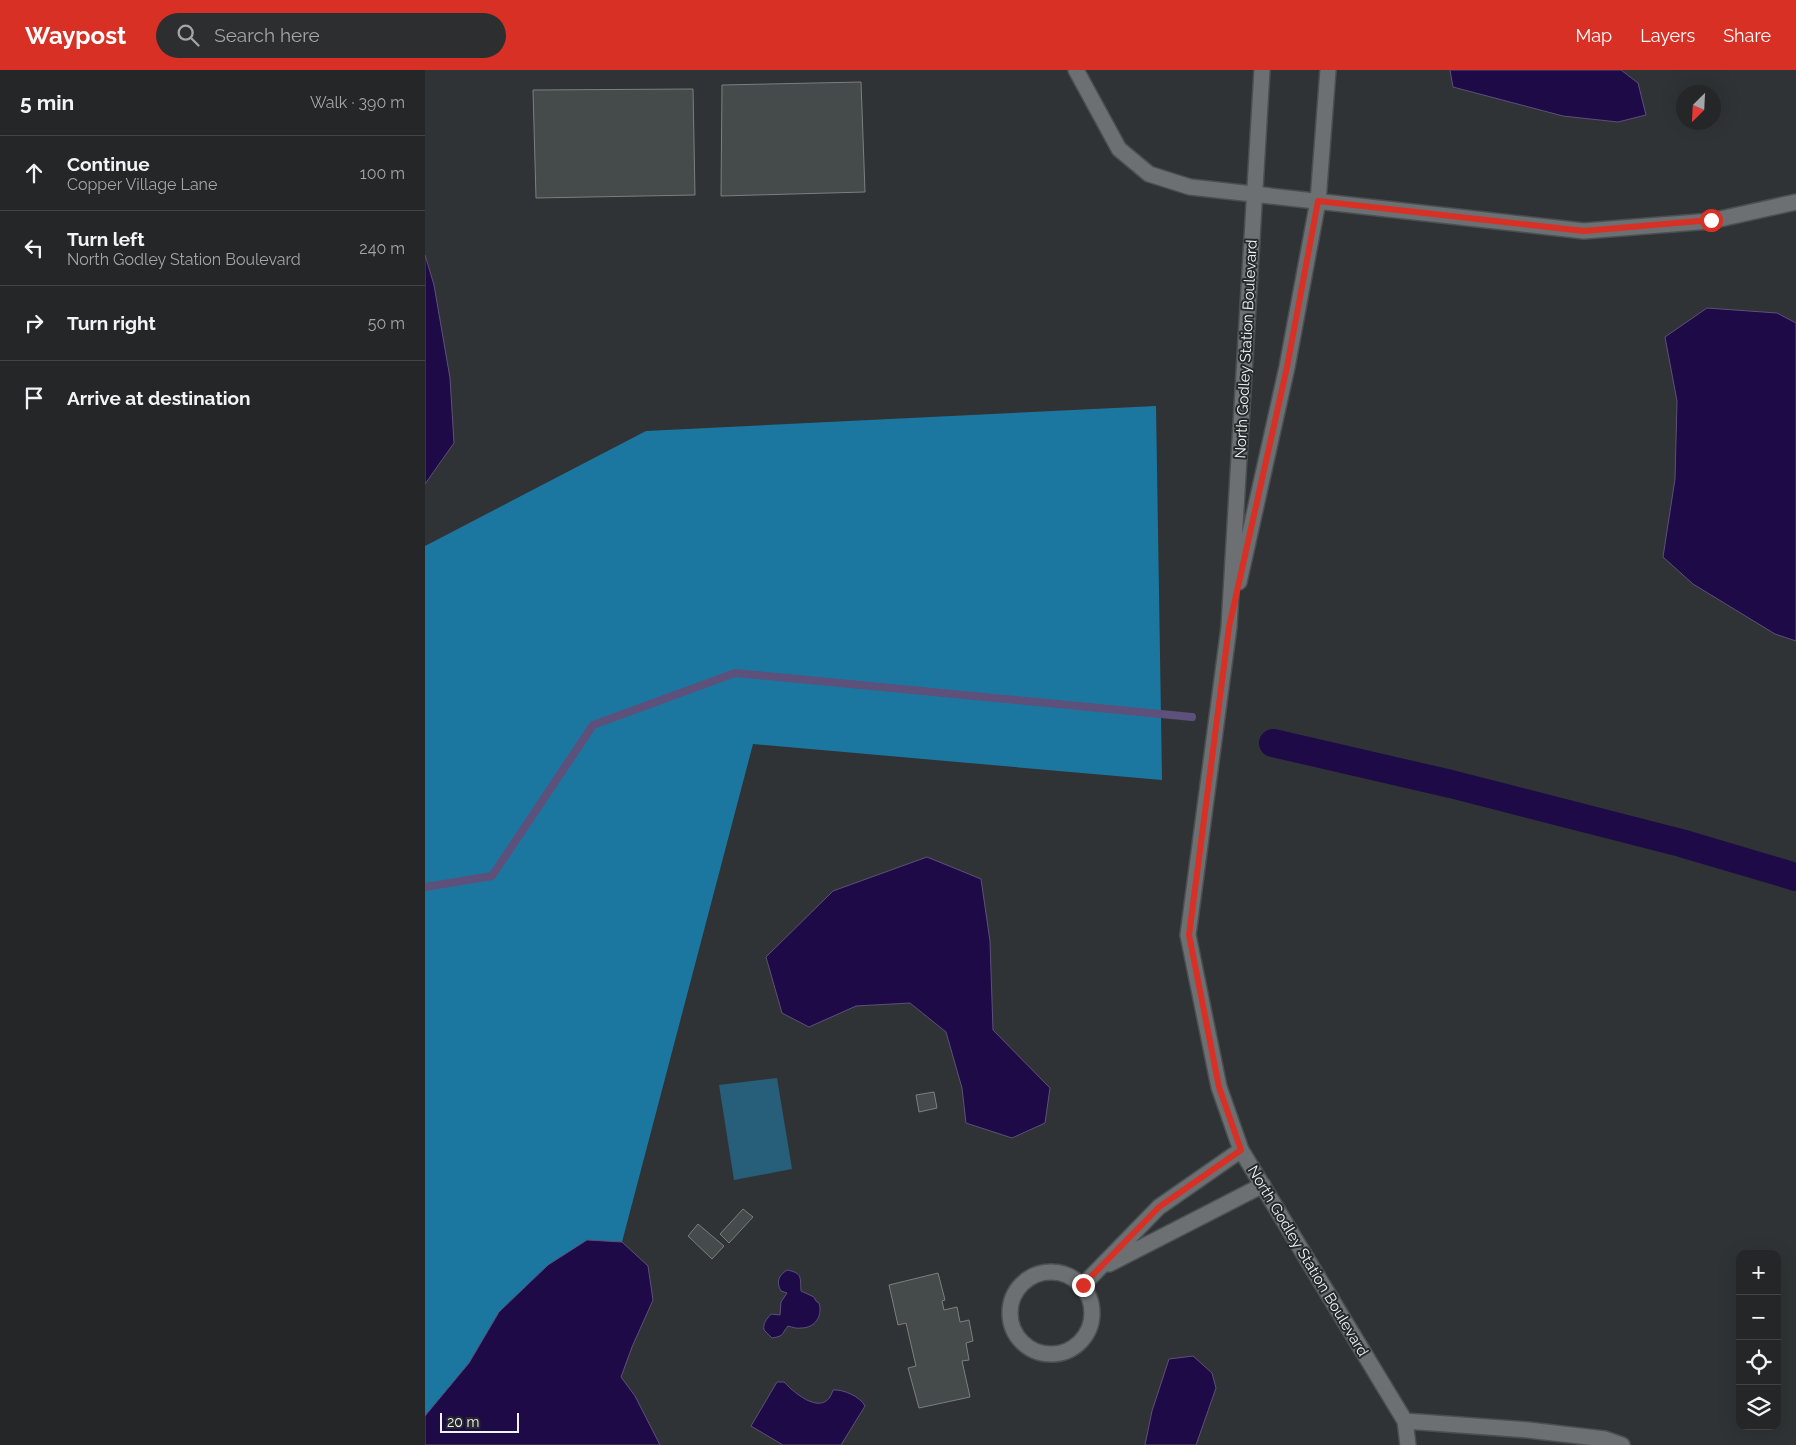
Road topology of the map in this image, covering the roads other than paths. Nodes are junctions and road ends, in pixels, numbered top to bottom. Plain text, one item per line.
1 (1076, 70) edge
2 (1263, 70) edge
3 (1328, 70) edge
4 (1255, 193) junction
5 (1318, 201) junction
6 (1796, 202) edge
7 (1229, 627) junction
8 (1241, 1150) junction
9 (1263, 1185) junction
10 (1099, 1269) junction
11 (1083, 1285) junction
12 (1405, 1421) junction
13 (1408, 1445) edge
14 (1622, 1445) edge

1 - 4 street
2 - 4 street, North Godley Station Boulevard
3 - 5 street, North Godley Station Boulevard
4 - 5 street
4 - 7 street, North Godley Station Boulevard
5 - 6 street
5 - 7 street, North Godley Station Boulevard
7 - 8 street, North Godley Station Boulevard
8 - 9 street, North Godley Station Boulevard
8 - 10 street
9 - 10 street
9 - 12 street, North Godley Station Boulevard
10 - 11 street
11 - 11 street
12 - 13 street, North Godley Station Boulevard
12 - 14 street

